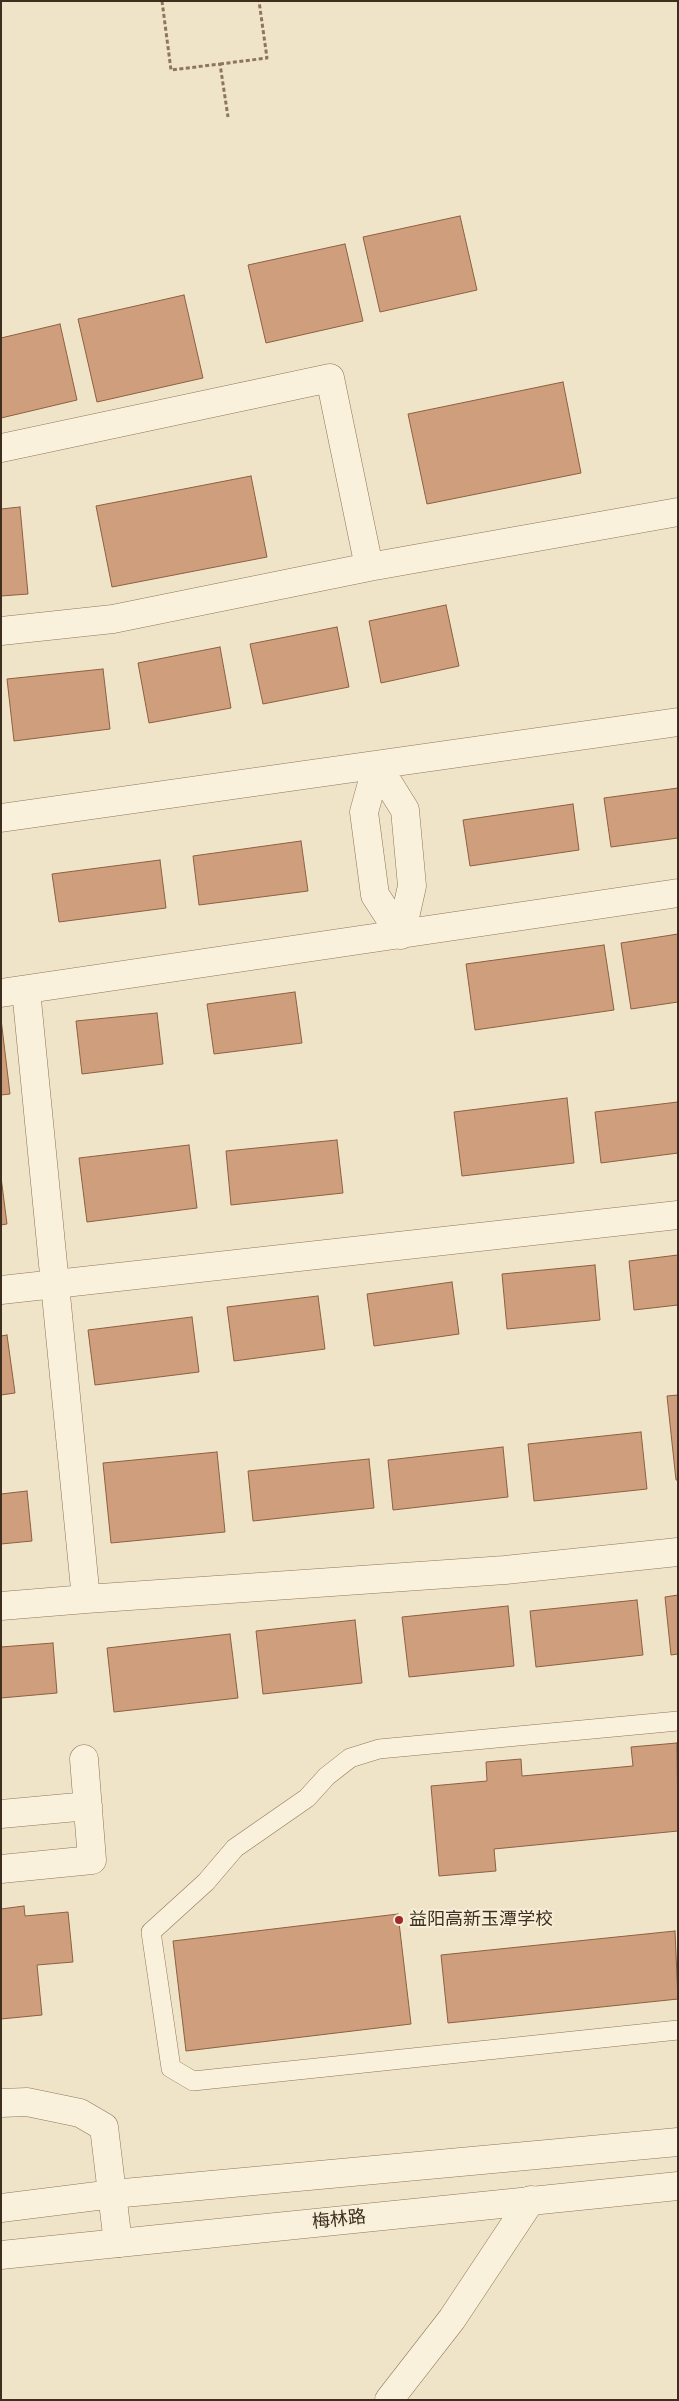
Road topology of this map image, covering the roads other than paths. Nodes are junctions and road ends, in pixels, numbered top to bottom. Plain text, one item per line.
1 (1, 448) edge
2 (678, 512) edge
3 (369, 567) junction
4 (1, 632) edge
5 (678, 722) edge
6 (377, 765) junction
7 (1, 818) edge
8 (678, 894) edge
9 (401, 935) junction
10 (14, 991) edge
11 (678, 1216) edge
12 (55, 1285) junction
13 (1, 1290) edge
14 (678, 1552) edge
15 (86, 1599) junction
16 (1, 1606) edge
17 (678, 1721) edge
18 (84, 1759) dead end
19 (88, 1806) junction
20 (1, 1814) edge
21 (1, 1869) edge
22 (678, 2030) edge
23 (1, 2104) edge
24 (678, 2142) edge
25 (678, 2186) edge
26 (113, 2194) junction
27 (531, 2200) junction
28 (1, 2208) edge
29 (118, 2243) junction
30 (1, 2255) edge
31 (390, 2400) edge

1 - 3 street
2 - 3 street
3 - 4 street
5 - 6 street
6 - 7 street
6 - 9 street
6 - 9 street
8 - 9 street
9 - 10 street
10 - 12 street
11 - 12 street
12 - 13 street
12 - 15 street
14 - 15 street
15 - 16 street
17 - 22 lane
18 - 19 street
19 - 20 street
19 - 21 street
23 - 26 street
24 - 26 street
25 - 27 street, 梅林路
26 - 28 street
26 - 29 street
27 - 29 street, 梅林路
27 - 31 street
29 - 30 street, 梅林路

